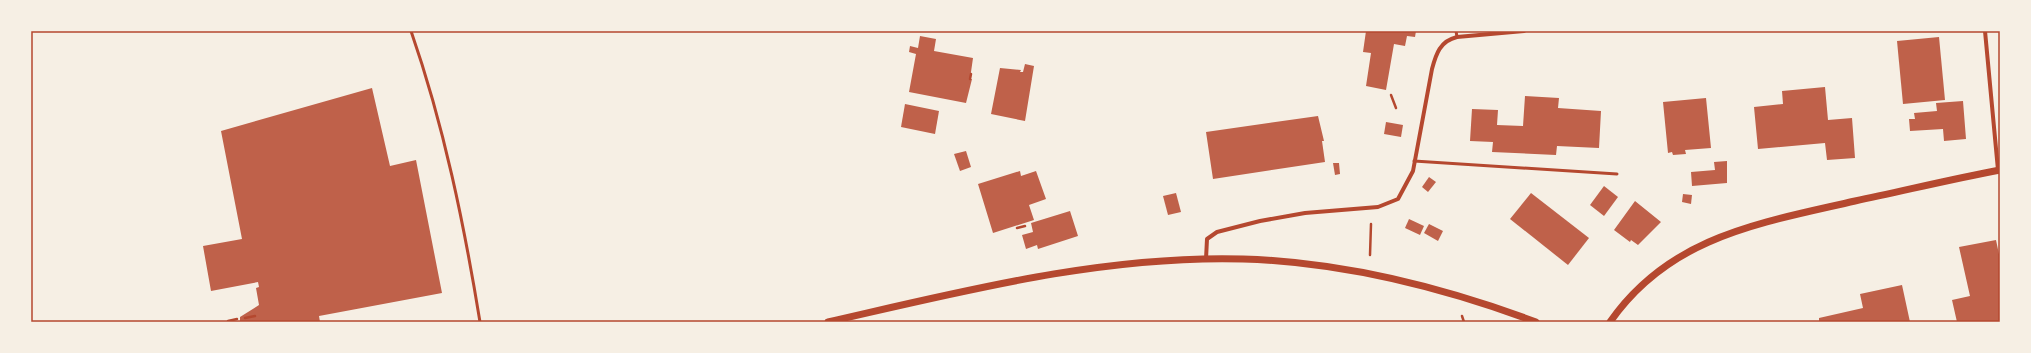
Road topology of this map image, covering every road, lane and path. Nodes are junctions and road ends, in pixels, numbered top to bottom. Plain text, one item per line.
1 (411, 31) edge
2 (1456, 31) edge
3 (1524, 31) edge
4 (1985, 31) edge
5 (1457, 37) junction
6 (971, 74) dead end
7 (970, 79) dead end
8 (1391, 95) dead end
9 (1396, 108) dead end
10 (1414, 161) junction
11 (1999, 170) edge
12 (1617, 174) dead end
13 (1370, 209) junction
14 (1025, 226) dead end
15 (1017, 228) dead end
16 (1206, 259) junction
17 (1367, 273) junction
18 (255, 316) dead end
19 (245, 318) dead end
20 (237, 320) dead end
21 (228, 321) edge
22 (480, 322) edge
23 (828, 322) edge
24 (1536, 322) edge
25 (1610, 322) edge

1 - 22 lane
2 - 5 lane
3 - 5 street
4 - 11 street
5 - 10 street
6 - 7 path
8 - 9 path
10 - 12 lane
10 - 13 street
11 - 25 street
13 - 16 street
13 - 17 path
14 - 15 path
16 - 17 street
16 - 23 street
17 - 24 street
18 - 19 path
20 - 21 path

